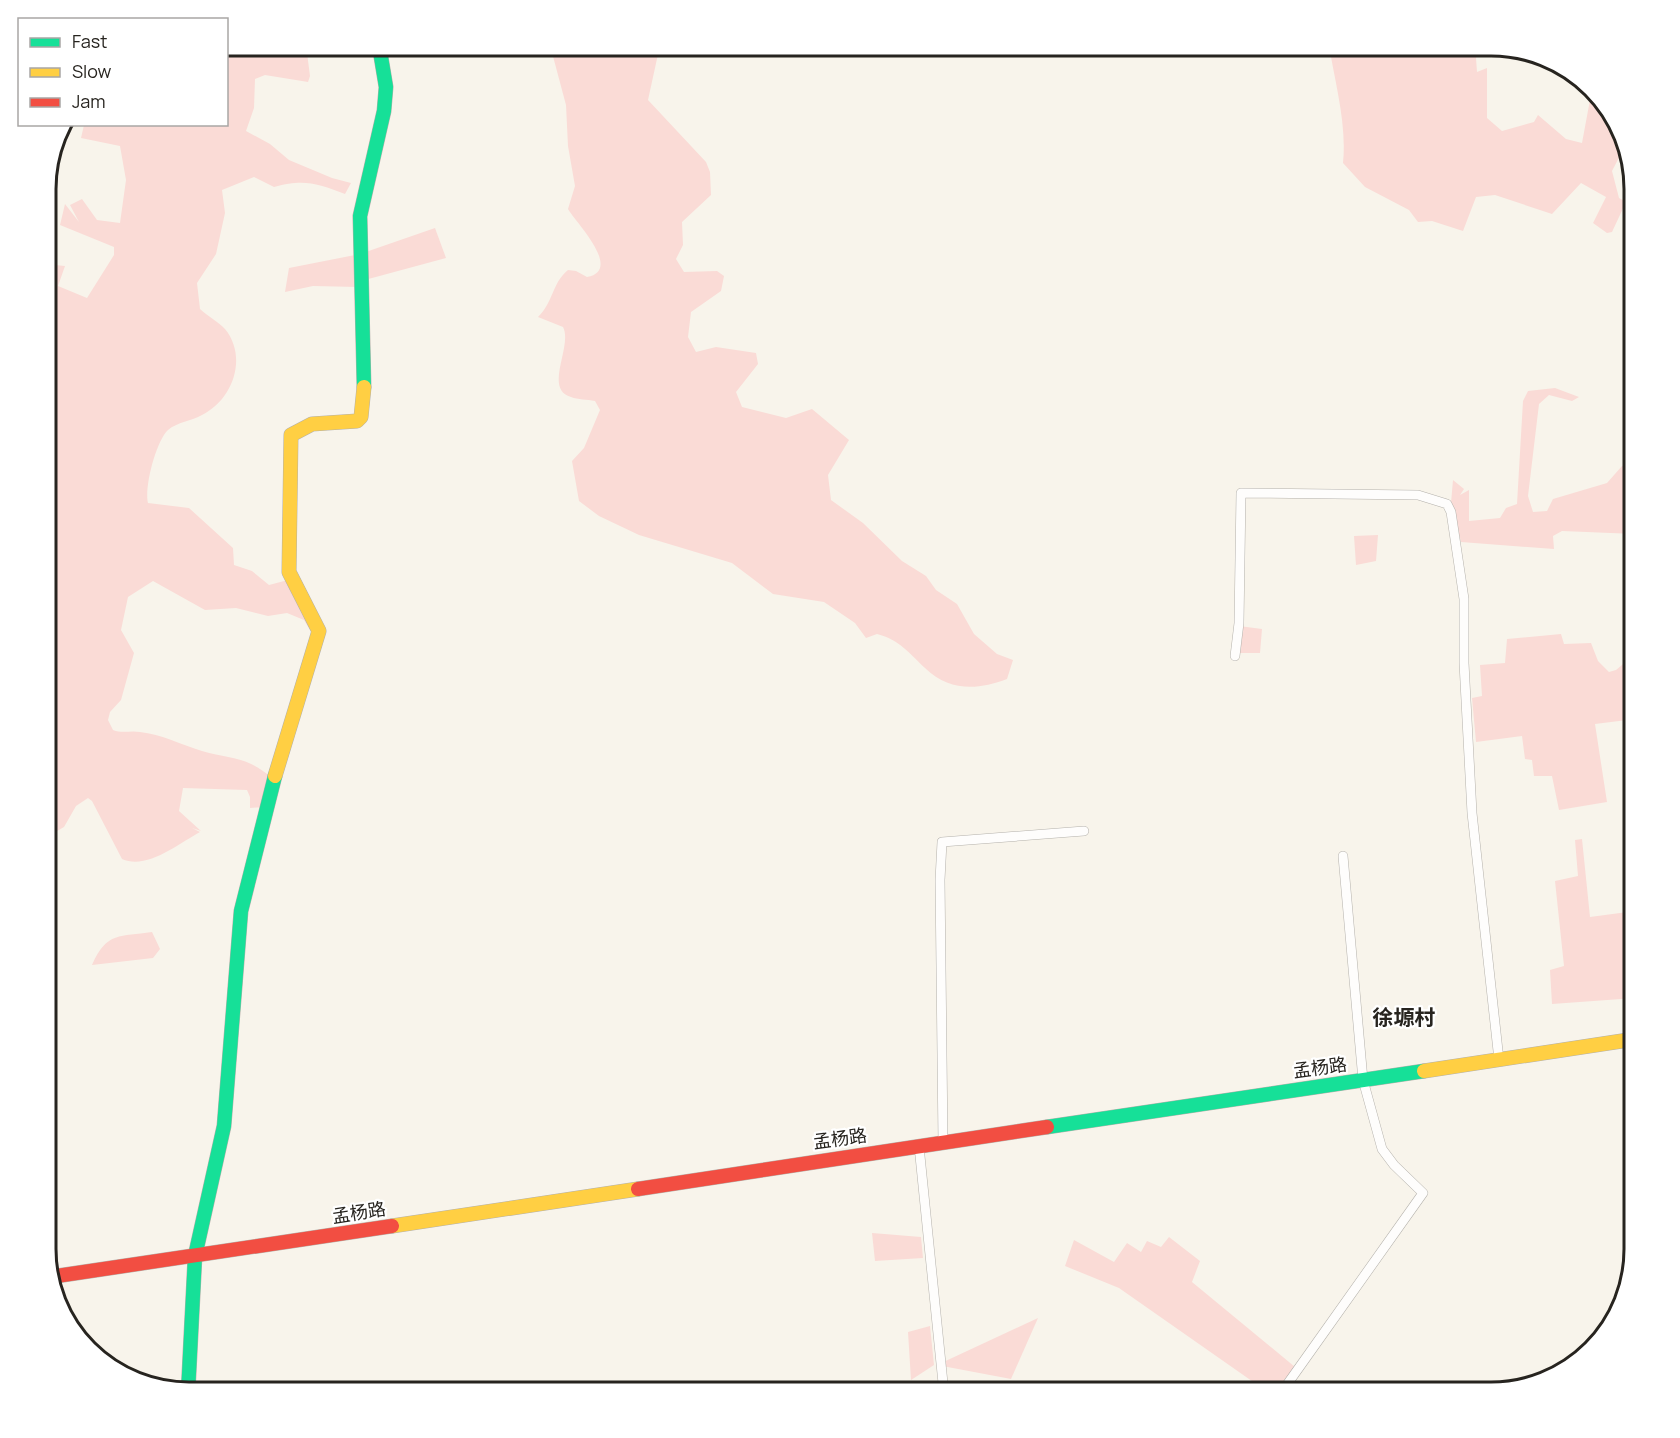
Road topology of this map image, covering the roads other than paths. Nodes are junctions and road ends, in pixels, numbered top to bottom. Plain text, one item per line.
1 (381, 56) edge
2 (1235, 656) dead end
3 (1083, 831) dead end
4 (1343, 856) dead end
5 (1624, 1041) edge
6 (1499, 1060) junction
7 (1363, 1080) junction
8 (942, 1142) junction
9 (919, 1146) junction
10 (195, 1256) junction
11 (58, 1276) edge
12 (189, 1382) edge
13 (943, 1382) edge
14 (1289, 1382) edge

1 - 10 street
2 - 6 street
3 - 8 street
4 - 7 street
5 - 6 street, 孟杨路
6 - 7 street, 孟杨路
7 - 8 street, 孟杨路
7 - 14 street
8 - 9 street, 孟杨路
9 - 10 street, 孟杨路
9 - 13 street
10 - 11 street, 孟杨路
10 - 12 street

